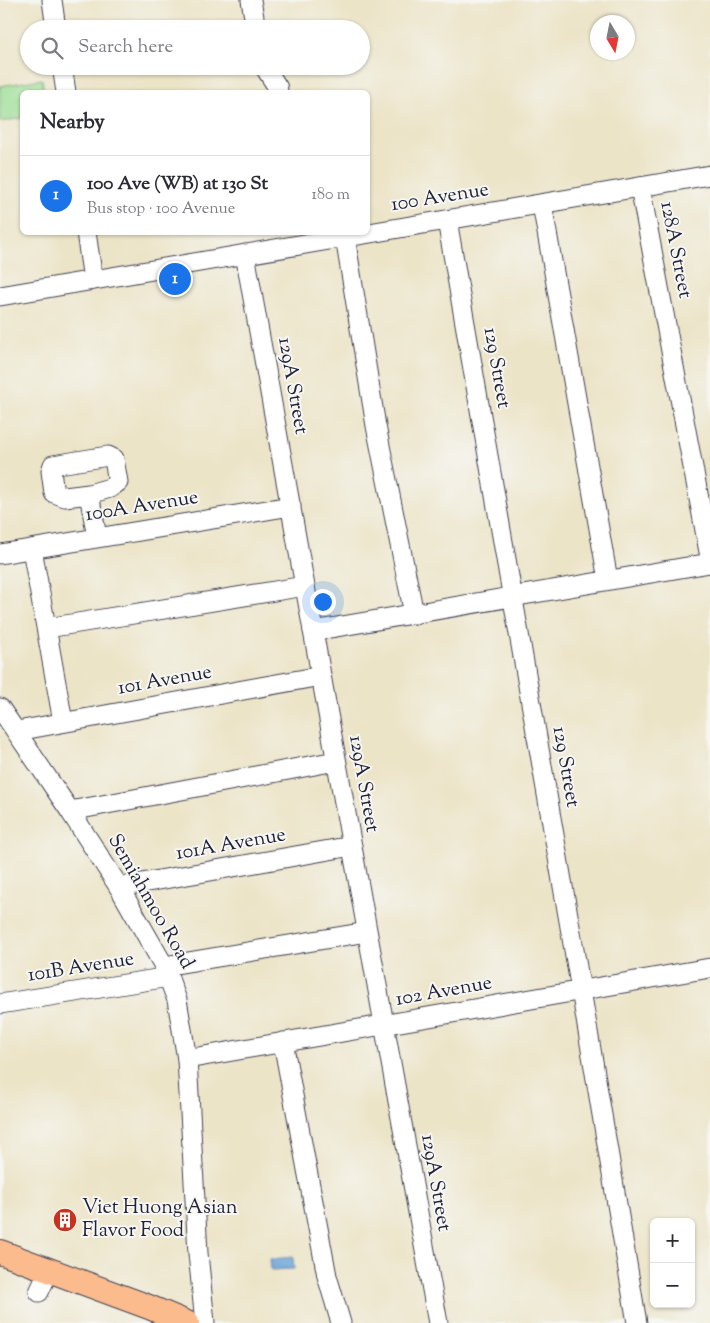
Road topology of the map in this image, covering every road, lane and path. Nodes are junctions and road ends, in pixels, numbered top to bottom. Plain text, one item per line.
1 (52, 0) edge
2 (251, 0) edge
3 (55, 20) edge
4 (254, 20) edge
5 (63, 75) edge
6 (270, 75) edge
7 (278, 88) dead end
8 (66, 90) edge
9 (710, 175) edge
10 (640, 187) junction
11 (542, 204) junction
12 (447, 220) junction
13 (370, 233) edge
14 (86, 235) edge
15 (357, 235) edge
16 (345, 237) junction
17 (245, 254) junction
18 (93, 280) junction
19 (0, 296) edge
20 (89, 494) dead end
21 (290, 506) junction
22 (97, 537) junction
23 (32, 549) junction
24 (0, 554) edge
25 (710, 557) edge
26 (710, 563) edge
27 (608, 580) junction
28 (305, 586) junction
29 (512, 597) junction
30 (414, 614) junction
31 (47, 628) junction
32 (313, 631) junction
33 (321, 676) junction
34 (0, 708) edge
35 (64, 722) junction
36 (17, 731) junction
37 (336, 761) junction
38 (70, 810) junction
39 (352, 846) junction
40 (119, 887) junction
41 (367, 932) junction
42 (710, 968) edge
43 (166, 971) junction
44 (581, 990) junction
45 (0, 1004) edge
46 (384, 1026) junction
47 (283, 1042) junction
48 (186, 1059) junction
49 (1, 1257) edge
50 (49, 1270) junction
51 (39, 1292) dead end
52 (187, 1323) edge
53 (205, 1323) edge
54 (340, 1323) edge
55 (438, 1323) edge
56 (637, 1323) edge

1 - 3 street
2 - 4 street
5 - 8 street
6 - 7 street
9 - 10 street, 100 Avenue
10 - 11 street, 100 Avenue
10 - 25 street, 128A Street
11 - 12 street, 100 Avenue
11 - 27 street
12 - 13 street, 100 Avenue
12 - 29 street, 129 Street
14 - 18 street
15 - 16 street, 100 Avenue
16 - 17 street, 100 Avenue
16 - 30 street
17 - 18 street, 100 Avenue
17 - 21 street, 129A Street
18 - 19 street, 100 Avenue
20 - 22 street
21 - 22 street, 100A Avenue
21 - 28 street, 129A Street
22 - 23 street, 100A Avenue
23 - 24 street, 100A Avenue
23 - 31 street
26 - 27 street
27 - 29 street
28 - 31 street
28 - 32 street, 129A Street
29 - 30 street
29 - 44 street, 129 Street
30 - 32 street
31 - 35 street
32 - 33 street, 129A Street
33 - 35 street, 101 Avenue
33 - 37 street, 129A Street
34 - 36 street, Semiahmoo Road
35 - 36 street, 101 Avenue
36 - 38 street, Semiahmoo Road
37 - 38 street
37 - 39 street, 129A Street
38 - 40 street, Semiahmoo Road
39 - 40 street, 101A Avenue
39 - 41 street, 129A Street
40 - 43 street, Semiahmoo Road
41 - 43 street, 101B Avenue
41 - 46 street, 129A Street
42 - 44 street, 102 Avenue
43 - 45 street, 101B Avenue
43 - 48 street, Semiahmoo Road
44 - 46 street, 102 Avenue
44 - 56 street, 129 Street
46 - 47 street, 102 Avenue
46 - 55 street, 129A Street
47 - 48 street, 102 Avenue
47 - 54 street
48 - 53 street, Semiahmoo Road
49 - 50 main road
50 - 51 street
50 - 52 main road

